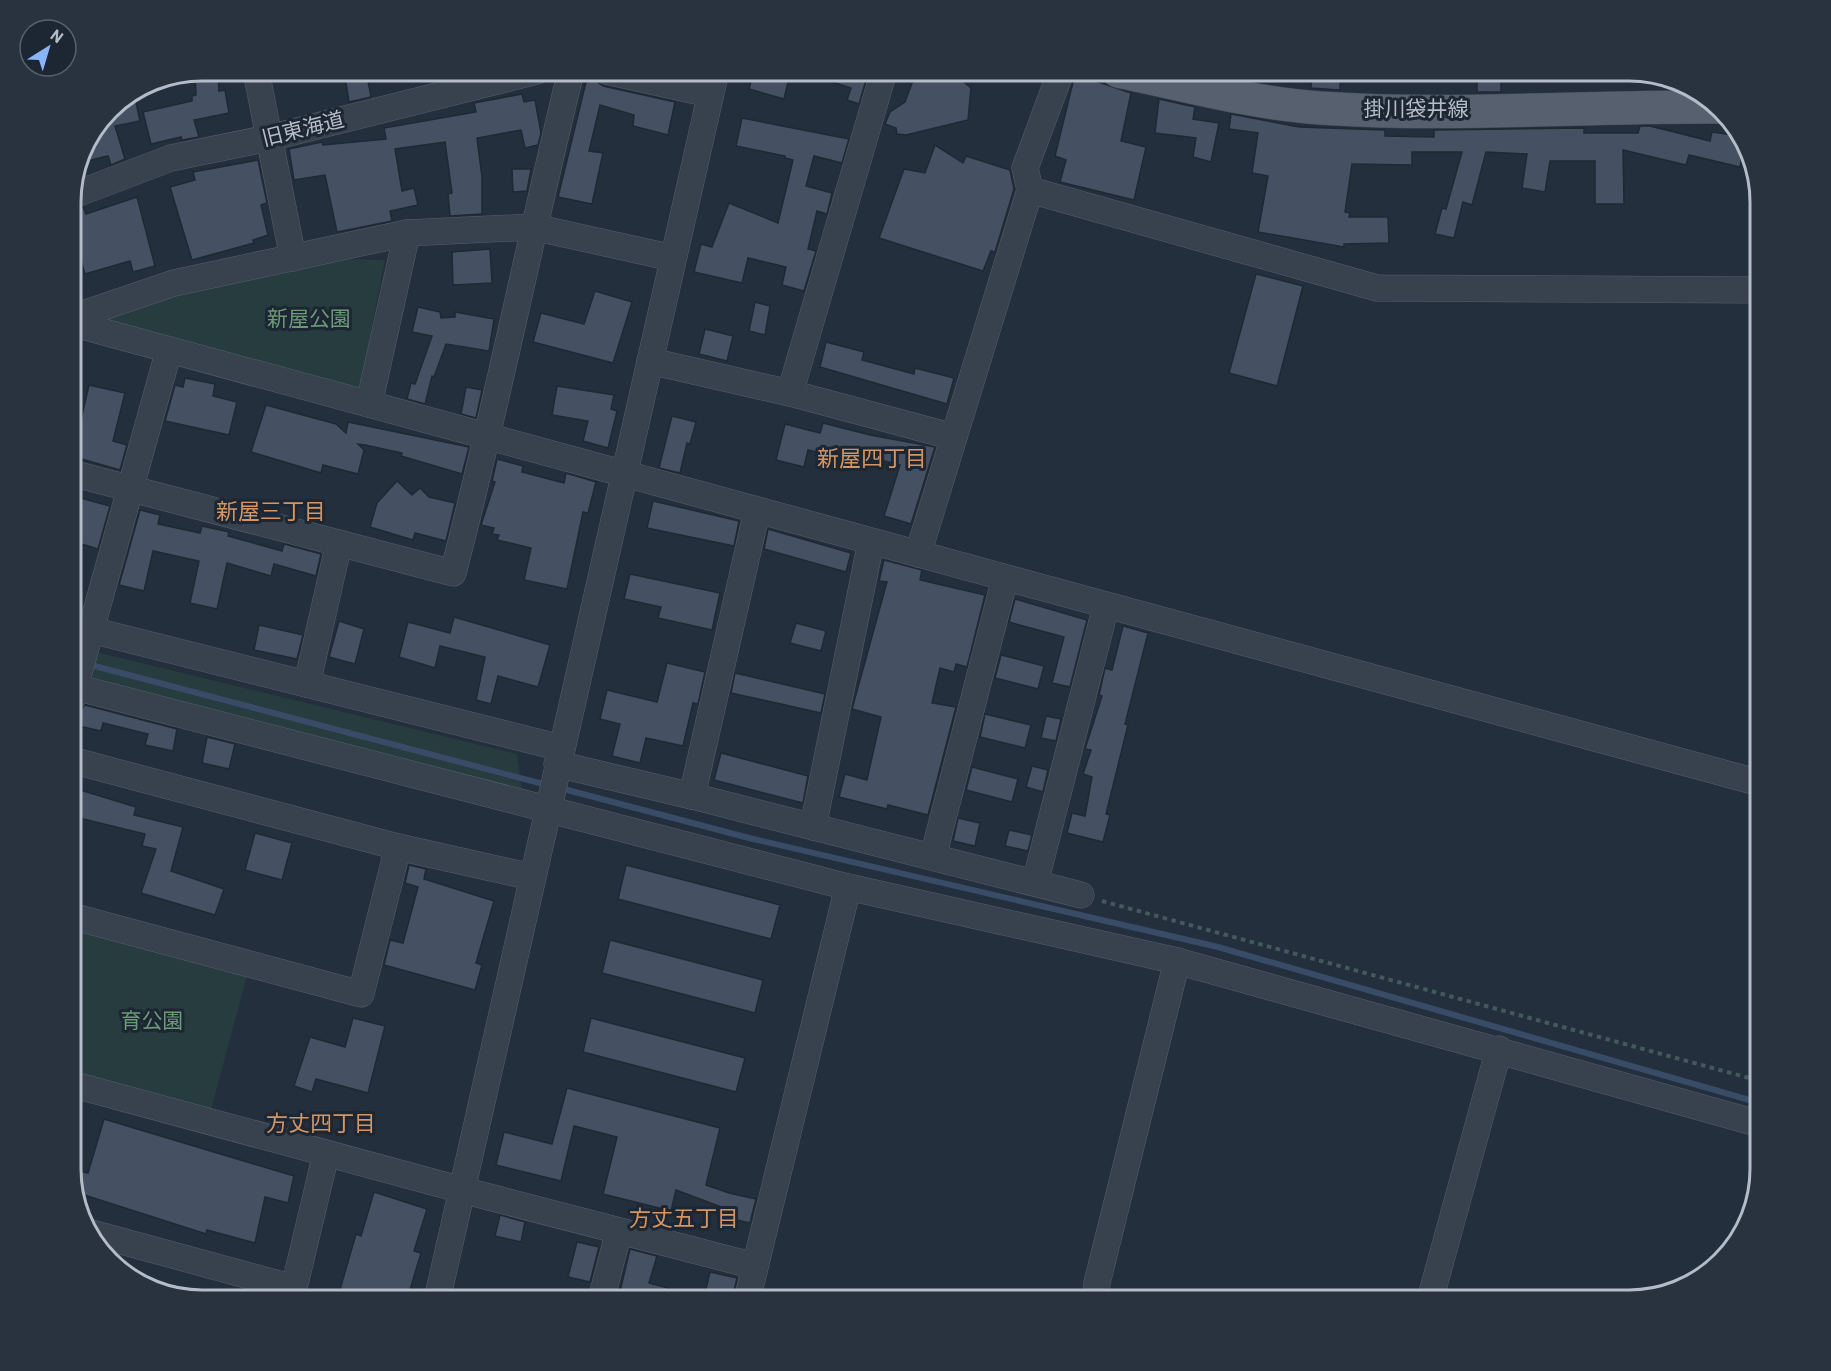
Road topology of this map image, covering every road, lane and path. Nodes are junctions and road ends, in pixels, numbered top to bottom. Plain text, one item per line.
1 (258, 81) edge
2 (494, 81) edge
3 (568, 81) edge
4 (881, 81) edge
5 (1057, 81) edge
6 (1168, 81) edge
7 (713, 82) edge
8 (1704, 107) edge
9 (269, 138) junction
10 (1030, 190) junction
11 (81, 192) edge
12 (532, 227) junction
13 (407, 233) junction
14 (293, 258) junction
15 (673, 258) junction
16 (1750, 290) edge
17 (81, 315) edge
18 (81, 326) edge
19 (169, 350) junction
20 (650, 361) junction
21 (790, 393) junction
22 (369, 404) junction
23 (489, 437) junction
24 (954, 437) junction
25 (624, 474) junction
26 (81, 476) edge
27 (129, 489) junction
28 (757, 511) junction
29 (871, 542) junction
30 (339, 543) junction
31 (918, 554) junction
32 (1005, 578) junction
33 (1106, 606) junction
34 (83, 635) edge
35 (307, 684) junction
36 (81, 689) edge
37 (558, 761) junction
38 (81, 763) edge
39 (1750, 780) edge
40 (692, 796) junction
41 (548, 805) junction
42 (813, 826) junction
43 (398, 847) junction
44 (933, 857) junction
45 (532, 877) junction
46 (1035, 883) junction
47 (848, 887) junction
48 (1081, 895) joint
49 (81, 919) edge
50 (1177, 961) junction
51 (1499, 1049) junction
52 (1750, 1078) edge
53 (81, 1087) edge
54 (1750, 1121) edge
55 (326, 1154) junction
56 (462, 1190) junction
57 (619, 1231) junction
58 (101, 1235) edge
59 (755, 1266) junction
60 (440, 1290) edge
61 (604, 1290) edge
62 (749, 1290) edge
63 (1097, 1290) edge
64 (1433, 1290) edge

1 - 9 street
2 - 9 street, 旧東海道
3 - 12 street
4 - 21 street
5 - 10 street
6 - 8 main road, 掛川袋井線
7 - 15 street
9 - 11 street, 旧東海道
9 - 14 street
10 - 16 street
10 - 24 street
12 - 13 street
12 - 15 street
12 - 23 street
13 - 14 street
13 - 22 street
14 - 17 street
15 - 20 street
18 - 19 street
19 - 22 street
19 - 27 street
20 - 21 street
20 - 25 street
21 - 24 street
22 - 23 street
23 - 25 street
23 - 30 street
24 - 31 street
25 - 28 street
25 - 37 street
26 - 27 street
27 - 30 street
27 - 34 street
28 - 29 street
28 - 40 street
29 - 31 street
29 - 42 street
30 - 35 street
31 - 32 street
32 - 33 street
32 - 44 street
33 - 39 street
33 - 46 street
34 - 35 street
35 - 37 street
36 - 41 street
37 - 40 street
37 - 41 street
38 - 43 street
40 - 42 street
41 - 45 street
41 - 47 street
42 - 44 street
43 - 45 street
43 - 49 street
44 - 46 street
45 - 56 street
46 - 48 street
47 - 50 street
47 - 59 street
48 - 52 path
50 - 51 street
50 - 63 street
51 - 54 street
51 - 64 street
53 - 55 street
55 - 56 street
55 - 58 street
56 - 57 street
56 - 60 street
57 - 59 street
57 - 61 street
59 - 62 street

